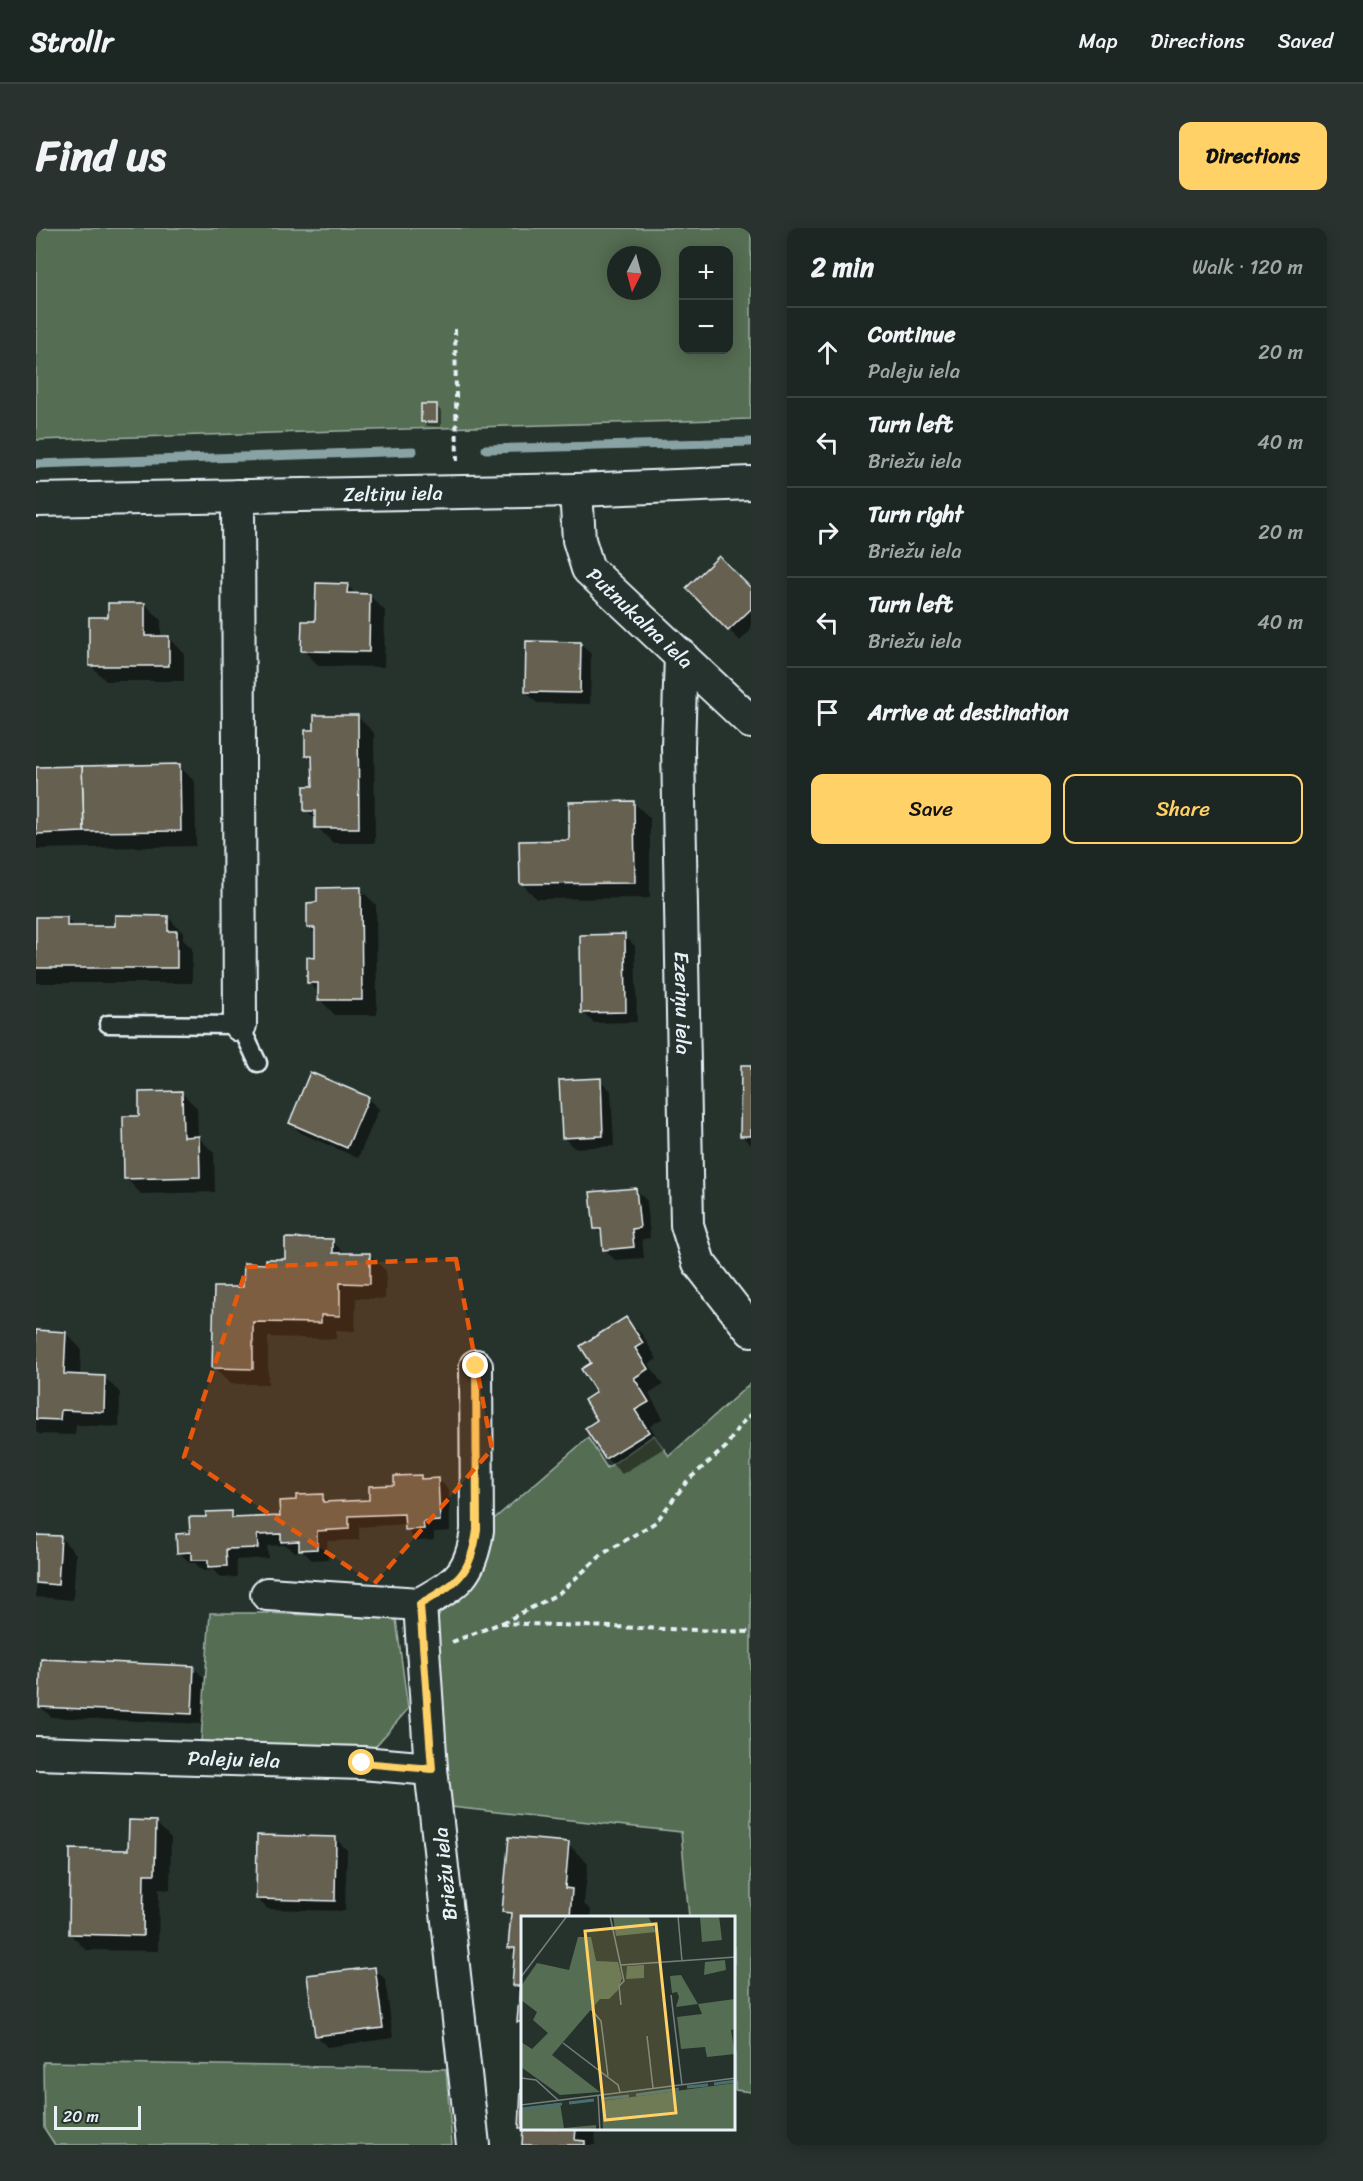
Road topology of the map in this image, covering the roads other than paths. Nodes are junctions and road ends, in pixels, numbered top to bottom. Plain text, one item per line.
1 (751, 483) edge
2 (576, 490) junction
3 (238, 496) junction
4 (36, 500) edge
5 (681, 655) junction
6 (751, 722) edge
7 (108, 1024) dead end
8 (240, 1025) junction
9 (258, 1063) dead end
10 (751, 1330) edge
11 (476, 1366) dead end
12 (267, 1594) dead end
13 (420, 1604) junction
14 (36, 1753) edge
15 (432, 1769) junction
16 (473, 2145) edge

1 - 2 street, Zeltiņu iela
2 - 3 street, Zeltiņu iela
2 - 5 street, Putnukalna iela
3 - 4 street, Zeltiņu iela
3 - 8 street
5 - 6 street, Putnukalna iela
5 - 10 street, Ezeriņu iela
7 - 8 lane
8 - 9 lane
11 - 13 street
12 - 13 street
13 - 15 street, Briežu iela
14 - 15 street, Paleju iela
15 - 16 street, Briežu iela

